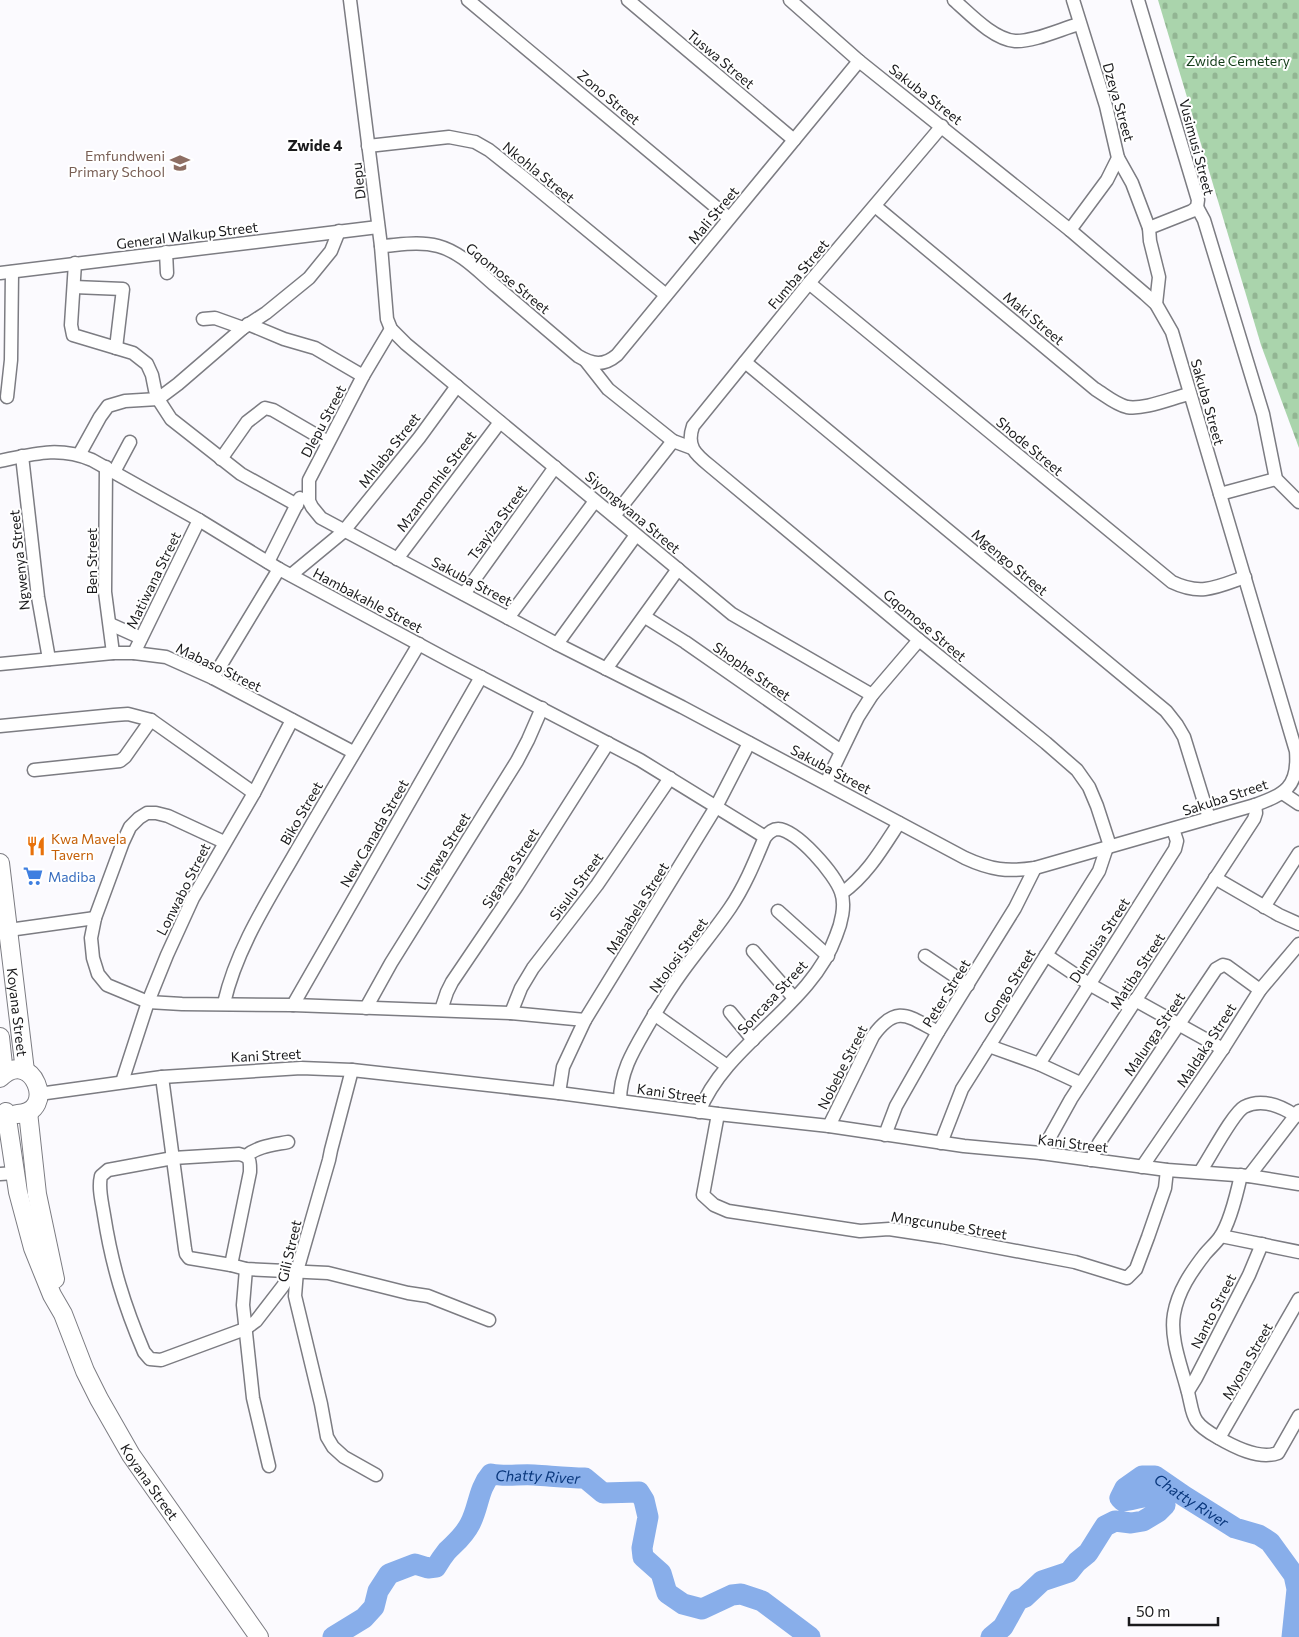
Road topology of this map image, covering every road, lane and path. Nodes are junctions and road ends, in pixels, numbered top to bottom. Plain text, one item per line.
1 (350, 0) edge
2 (468, 0) edge
3 (628, 0) edge
4 (790, 0) edge
5 (954, 0) edge
6 (1073, 0) edge
7 (1138, 0) edge
8 (1079, 24) junction
9 (859, 61) junction
10 (942, 126) junction
11 (794, 140) junction
12 (368, 146) junction
13 (1118, 158) junction
14 (875, 206) junction
15 (1197, 207) junction
16 (729, 218) junction
17 (378, 227) junction
18 (1149, 228) junction
19 (1070, 230) junction
20 (340, 231) junction
21 (381, 246) junction
22 (166, 252) junction
23 (75, 264) junction
24 (167, 272) dead end
25 (6, 273) edge
26 (809, 283) junction
27 (74, 287) junction
28 (666, 295) junction
29 (1156, 304) junction
30 (202, 319) dead end
31 (245, 326) junction
32 (391, 329) junction
33 (116, 348) junction
34 (582, 358) junction
35 (745, 362) junction
36 (363, 376) junction
37 (457, 386) junction
38 (1189, 394) junction
39 (7, 397) dead end
40 (158, 398) junction
41 (500, 422) junction
42 (130, 442) dead end
43 (328, 442) junction
44 (673, 442) junction
45 (692, 448) junction
46 (79, 454) junction
47 (22, 456) junction
48 (221, 460) junction
49 (0, 461) edge
50 (555, 467) junction
51 (110, 469) junction
52 (1276, 479) junction
53 (309, 480) junction
54 (1220, 494) junction
55 (594, 501) junction
56 (1299, 502) edge
57 (297, 505) junction
58 (614, 516) junction
59 (199, 520) junction
60 (332, 525) joint
61 (343, 532) junction
62 (636, 535) junction
63 (397, 558) junction
64 (273, 566) junction
65 (678, 569) junction
66 (291, 575) junction
67 (1245, 578) junction
68 (464, 594) junction
69 (645, 617) junction
70 (508, 618) junction
71 (110, 624) junction
72 (141, 638) junction
73 (919, 640) junction
74 (419, 644) junction
75 (557, 644) junction
76 (113, 653) junction
77 (134, 653) junction
78 (48, 660) junction
79 (0, 664) edge
80 (606, 669) junction
81 (481, 677) junction
82 (213, 678) junction
83 (872, 695) junction
84 (542, 708) junction
85 (151, 720) junction
86 (292, 720) junction
87 (0, 726) edge
88 (749, 743) junction
89 (608, 744) junction
90 (841, 751) junction
91 (353, 752) junction
92 (34, 770) dead end
93 (670, 778) junction
94 (826, 783) junction
95 (254, 793) junction
96 (1284, 794) junction
97 (1299, 804) edge
98 (1255, 805) junction
99 (716, 807) junction
100 (1209, 818) junction
101 (899, 823) junction
102 (1173, 830) junction
103 (768, 834) junction
104 (224, 842) junction
105 (1108, 847) junction
106 (1299, 853) edge
107 (0, 863) edge
108 (1035, 868) junction
109 (1215, 878) junction
110 (842, 893) junction
111 (1264, 907) junction
112 (778, 911) dead end
113 (95, 918) junction
114 (1299, 924) edge
115 (9, 930) junction
116 (1299, 944) edge
117 (753, 951) dead end
118 (1046, 955) junction
119 (828, 956) junction
120 (925, 956) dead end
121 (1089, 984) junction
122 (968, 985) junction
123 (1260, 990) junction
124 (794, 998) junction
125 (148, 1002) junction
126 (224, 1003) junction
127 (293, 1004) junction
128 (1133, 1004) junction
129 (366, 1008) junction
130 (441, 1010) junction
131 (730, 1012) dead end
132 (511, 1013) junction
133 (654, 1014) junction
134 (586, 1020) junction
135 (1178, 1024) junction
136 (938, 1032) junction
137 (0, 1037) edge
138 (753, 1040) junction
139 (989, 1046) junction
140 (1223, 1049) junction
141 (1039, 1064) junction
142 (727, 1066) junction
143 (352, 1070) junction
144 (25, 1071) junction
145 (2, 1076) edge
146 (162, 1077) junction
147 (122, 1082) junction
148 (1080, 1084) junction
149 (559, 1093) junction
150 (39, 1094) junction
151 (620, 1101) junction
152 (3, 1109) edge
153 (28, 1112) junction
154 (699, 1112) junction
155 (718, 1114) junction
156 (1297, 1114) edge
157 (829, 1126) junction
158 (885, 1135) junction
159 (288, 1142) dead end
160 (941, 1142) junction
161 (1041, 1153) junction
162 (246, 1156) junction
163 (173, 1158) junction
164 (1091, 1160) junction
165 (1142, 1167) junction
166 (1167, 1170) junction
167 (1200, 1172) junction
168 (8, 1173) edge
169 (1245, 1176) junction
170 (1299, 1184) edge
171 (1221, 1236) junction
172 (1262, 1244) junction
173 (1299, 1252) edge
174 (231, 1265) junction
175 (246, 1269) junction
176 (292, 1271) junction
177 (1299, 1299) edge
178 (63, 1314) junction
179 (489, 1320) dead end
180 (245, 1329) junction
181 (1188, 1391) junction
182 (1299, 1416) edge
183 (1219, 1438) junction
184 (269, 1466) dead end
185 (376, 1475) dead end
186 (259, 1637) edge

1 - 12 street, Dlepu
2 - 16 street, Zono Street
3 - 11 street, Tuswa Street
4 - 9 street, Sakuba Street
5 - 8 street
6 - 8 street, Dzeya Street
7 - 15 street, Vusimusi Street
8 - 13 street, Dzeya Street
9 - 10 street, Sakuba Street
9 - 11 street, Mali Street
10 - 14 street, Fumba Street
10 - 19 street, Sakuba Street
11 - 16 street, Mali Street
12 - 17 street, Dlepu
12 - 28 street, Nkohla Street
13 - 18 street
13 - 19 street, Dzeya Street
14 - 26 street, Fumba Street
14 - 38 street, Maki Street
15 - 18 street, Vusimusi Street
15 - 52 street
16 - 28 street, Mali Street
17 - 20 street, General Walkup Street
17 - 21 street, Dlepu
18 - 29 street
19 - 29 street, Sakuba Street
20 - 22 street, General Walkup Street
20 - 31 street
21 - 32 street, Dlepu
21 - 34 street, Gqomose Street
22 - 23 street, General Walkup Street
22 - 24 street
23 - 25 street, General Walkup Street
23 - 27 street
25 - 39 street
26 - 35 street, Fumba Street
26 - 67 street, Shode Street
27 - 33 street
27 - 33 street
28 - 34 street, Mali Street
29 - 38 street, Sakuba Street
30 - 31 street
31 - 36 street
31 - 40 street
32 - 36 street, Dlepu Street
32 - 37 street, Siyongwana Street
33 - 40 street
34 - 44 street, Gqomose Street
35 - 45 street, Fumba Street
35 - 100 street, Mgengo Street
36 - 43 street, Dlepu Street
37 - 41 street, Siyongwana Street
37 - 61 street, Mhlaba Street
38 - 54 street, Sakuba Street
40 - 46 street
40 - 48 street
41 - 50 street, Siyongwana Street
41 - 63 street, Mzamomhle Street
42 - 51 street
43 - 48 street
43 - 53 street, Dlepu Street
44 - 45 street
44 - 58 street
45 - 73 street, Gqomose Street
46 - 47 street, Hambakahle Street
46 - 51 street, Hambakahle Street
47 - 49 street, Hambakahle Street
47 - 78 street, Ngwenya Street
48 - 57 street
50 - 55 street, Siyongwana Street
50 - 68 street, Tsayiza Street
51 - 59 street, Hambakahle Street
51 - 71 street, Ben Street
52 - 54 street
52 - 56 street
53 - 57 street
53 - 60 street, Dlepu Street
54 - 67 street, Sakuba Street
55 - 58 street, Siyongwana Street
55 - 70 street
57 - 64 street
58 - 62 street, Siyongwana Street
59 - 64 street, Hambakahle Street
59 - 72 street, Matiwana Street
60 - 61 street, Sakuba Street
61 - 63 street, Sakuba Street
61 - 66 street, Mhlaba Street
62 - 65 street, Siyongwana Street
62 - 75 street
63 - 68 street, Sakuba Street
64 - 66 street, Hambakahle Street
64 - 82 street
65 - 69 street
65 - 83 street, Siyongwana Street
66 - 74 street, Hambakahle Street
67 - 96 street, Sakuba Street
68 - 70 street, Sakuba Street
69 - 80 street
69 - 90 street, Shophe Street
70 - 75 street, Sakuba Street
71 - 72 street
71 - 76 street, Ben Street
72 - 77 street, Matiwana Street
73 - 83 street
73 - 105 street, Gqomose Street
74 - 81 street, Hambakahle Street
74 - 91 street, Biko Street
75 - 80 street, Sakuba Street
76 - 77 street, Mabaso Street
76 - 78 street, Mabaso Street
77 - 82 street, Mabaso Street
78 - 79 street, Mabaso Street
80 - 88 street, Sakuba Street
81 - 84 street, Hambakahle Street
81 - 127 street, New Canada Street
82 - 86 street, Mabaso Street
83 - 90 street
84 - 89 street, Hambakahle Street
84 - 129 street, Lingwa Street
85 - 87 street
85 - 92 street
85 - 95 street
86 - 91 street, Mabaso Street
86 - 95 street, Lonwabo Street
88 - 94 street, Sakuba Street
88 - 99 street, Mababela Street
89 - 93 street, Hambakahle Street
89 - 130 street, Siganga Street
90 - 94 street
91 - 126 street, Biko Street
93 - 99 street, Hambakahle Street
93 - 132 street, Sisulu Street
94 - 101 street, Sakuba Street
95 - 104 street, Lonwabo Street
96 - 97 street
96 - 98 street, Sakuba Street
98 - 100 street, Sakuba Street
98 - 109 street, Matiba Street
99 - 103 street, Hambakahle Street
99 - 134 street, Mababela Street
100 - 102 street, Sakuba Street
101 - 108 street, Sakuba Street
101 - 110 street
102 - 105 street, Sakuba Street
102 - 121 street, Dumbisa Street
103 - 110 street
103 - 133 street, Ntolosi Street
104 - 113 street
104 - 125 street, Lonwabo Street
105 - 108 street, Sakuba Street
105 - 118 street, Gongo Street
106 - 111 street
107 - 115 main road, Koyana Street
108 - 122 street, Peter Street
109 - 111 street
109 - 128 street, Matiba Street
110 - 119 street, Soncasa Street
111 - 114 street
112 - 119 street
113 - 115 street
113 - 125 street
115 - 144 main road, Koyana Street
116 - 123 street, Maldaka Street
117 - 124 street
118 - 121 street
118 - 139 street, Gongo Street
119 - 124 street, Soncasa Street
120 - 122 street
121 - 128 street
121 - 141 street, Dumbisa Street
122 - 136 street, Peter Street
123 - 135 street, Malunga Street
123 - 140 street, Maldaka Street
124 - 138 street, Soncasa Street
125 - 126 street
125 - 147 street, Lonwabo Street
126 - 127 street
127 - 129 street
128 - 135 street
128 - 148 street, Matiba Street
129 - 130 street
130 - 132 street
131 - 138 street
132 - 134 street
133 - 142 street
133 - 151 street, Ntolosi Street
134 - 149 street, Mababela Street
135 - 140 street
135 - 164 street, Malunga Street
136 - 157 street, Nobebe Street
136 - 158 street, Peter Street
137 - 145 main road, Koyana Street
138 - 142 street, Soncasa Street
139 - 141 street
139 - 160 street, Gongo Street
140 - 165 street, Maldaka Street
141 - 148 street
142 - 154 street, Soncasa Street
143 - 146 street, Kani Street
143 - 149 street, Kani Street
143 - 176 street, Gili Street
144 - 145 main road
144 - 150 main road
146 - 147 street, Kani Street
146 - 163 street
147 - 150 street, Kani Street
148 - 161 street, Matiba Street
149 - 151 street, Kani Street
150 - 153 main road
151 - 154 street, Kani Street
152 - 153 main road
152 - 168 main road, Koyana Street
153 - 178 main road, Koyana Street
154 - 155 street, Kani Street
155 - 157 street, Kani Street
155 - 166 street, Mngcunube Street
156 - 167 street
156 - 169 street
157 - 158 street, Kani Street
158 - 160 street, Kani Street
159 - 162 street
160 - 161 street, Kani Street
161 - 164 street, Kani Street
162 - 163 street
162 - 174 street
163 - 174 street
163 - 180 street
164 - 165 street, Kani Street
165 - 166 street, Kani Street
166 - 167 street, Kani Street
167 - 169 street, Kani Street
168 - 178 main road, Koyana Street
169 - 170 street, Kani Street
169 - 171 street
171 - 172 street
171 - 181 street
172 - 173 street
172 - 181 street, Nanto Street
174 - 175 street
175 - 176 street
175 - 180 street
176 - 179 street
176 - 180 street
176 - 185 street, Gili Street
177 - 183 street, Myona Street
178 - 186 main road, Koyana Street
180 - 184 street
181 - 183 street
182 - 183 street

